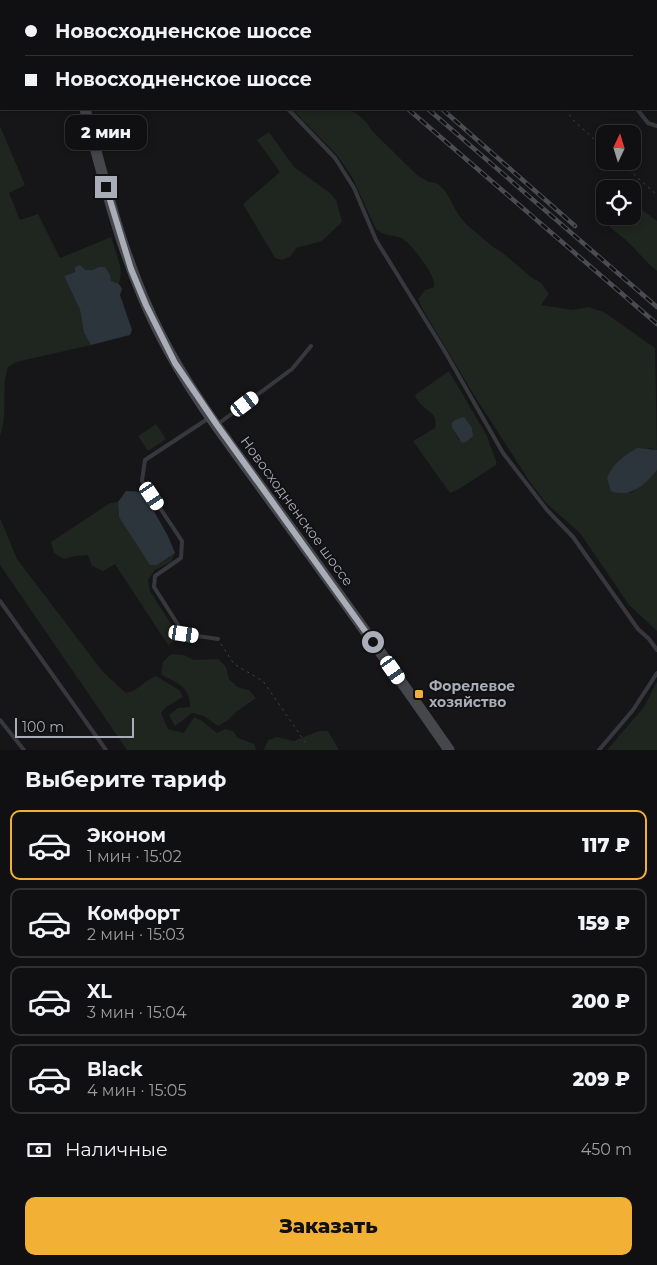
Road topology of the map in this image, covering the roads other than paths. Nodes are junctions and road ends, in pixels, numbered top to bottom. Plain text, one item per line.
1 (85, 110) edge
2 (289, 110) edge
3 (638, 110) edge
4 (657, 126) edge
5 (311, 346) dead end
6 (214, 421) junction
7 (0, 601) edge
8 (218, 639) road end
9 (657, 650) edge
10 (657, 673) edge
11 (0, 720) edge
12 (24, 750) edge
13 (106, 750) edge
14 (449, 750) edge
15 (598, 750) edge

1 - 6 main road, Новосходненское шоссе
2 - 9 lane
3 - 4 lane
5 - 6 lane
6 - 8 lane
6 - 14 main road, Новосходненское шоссе
7 - 13 lane
10 - 15 lane
11 - 12 lane

